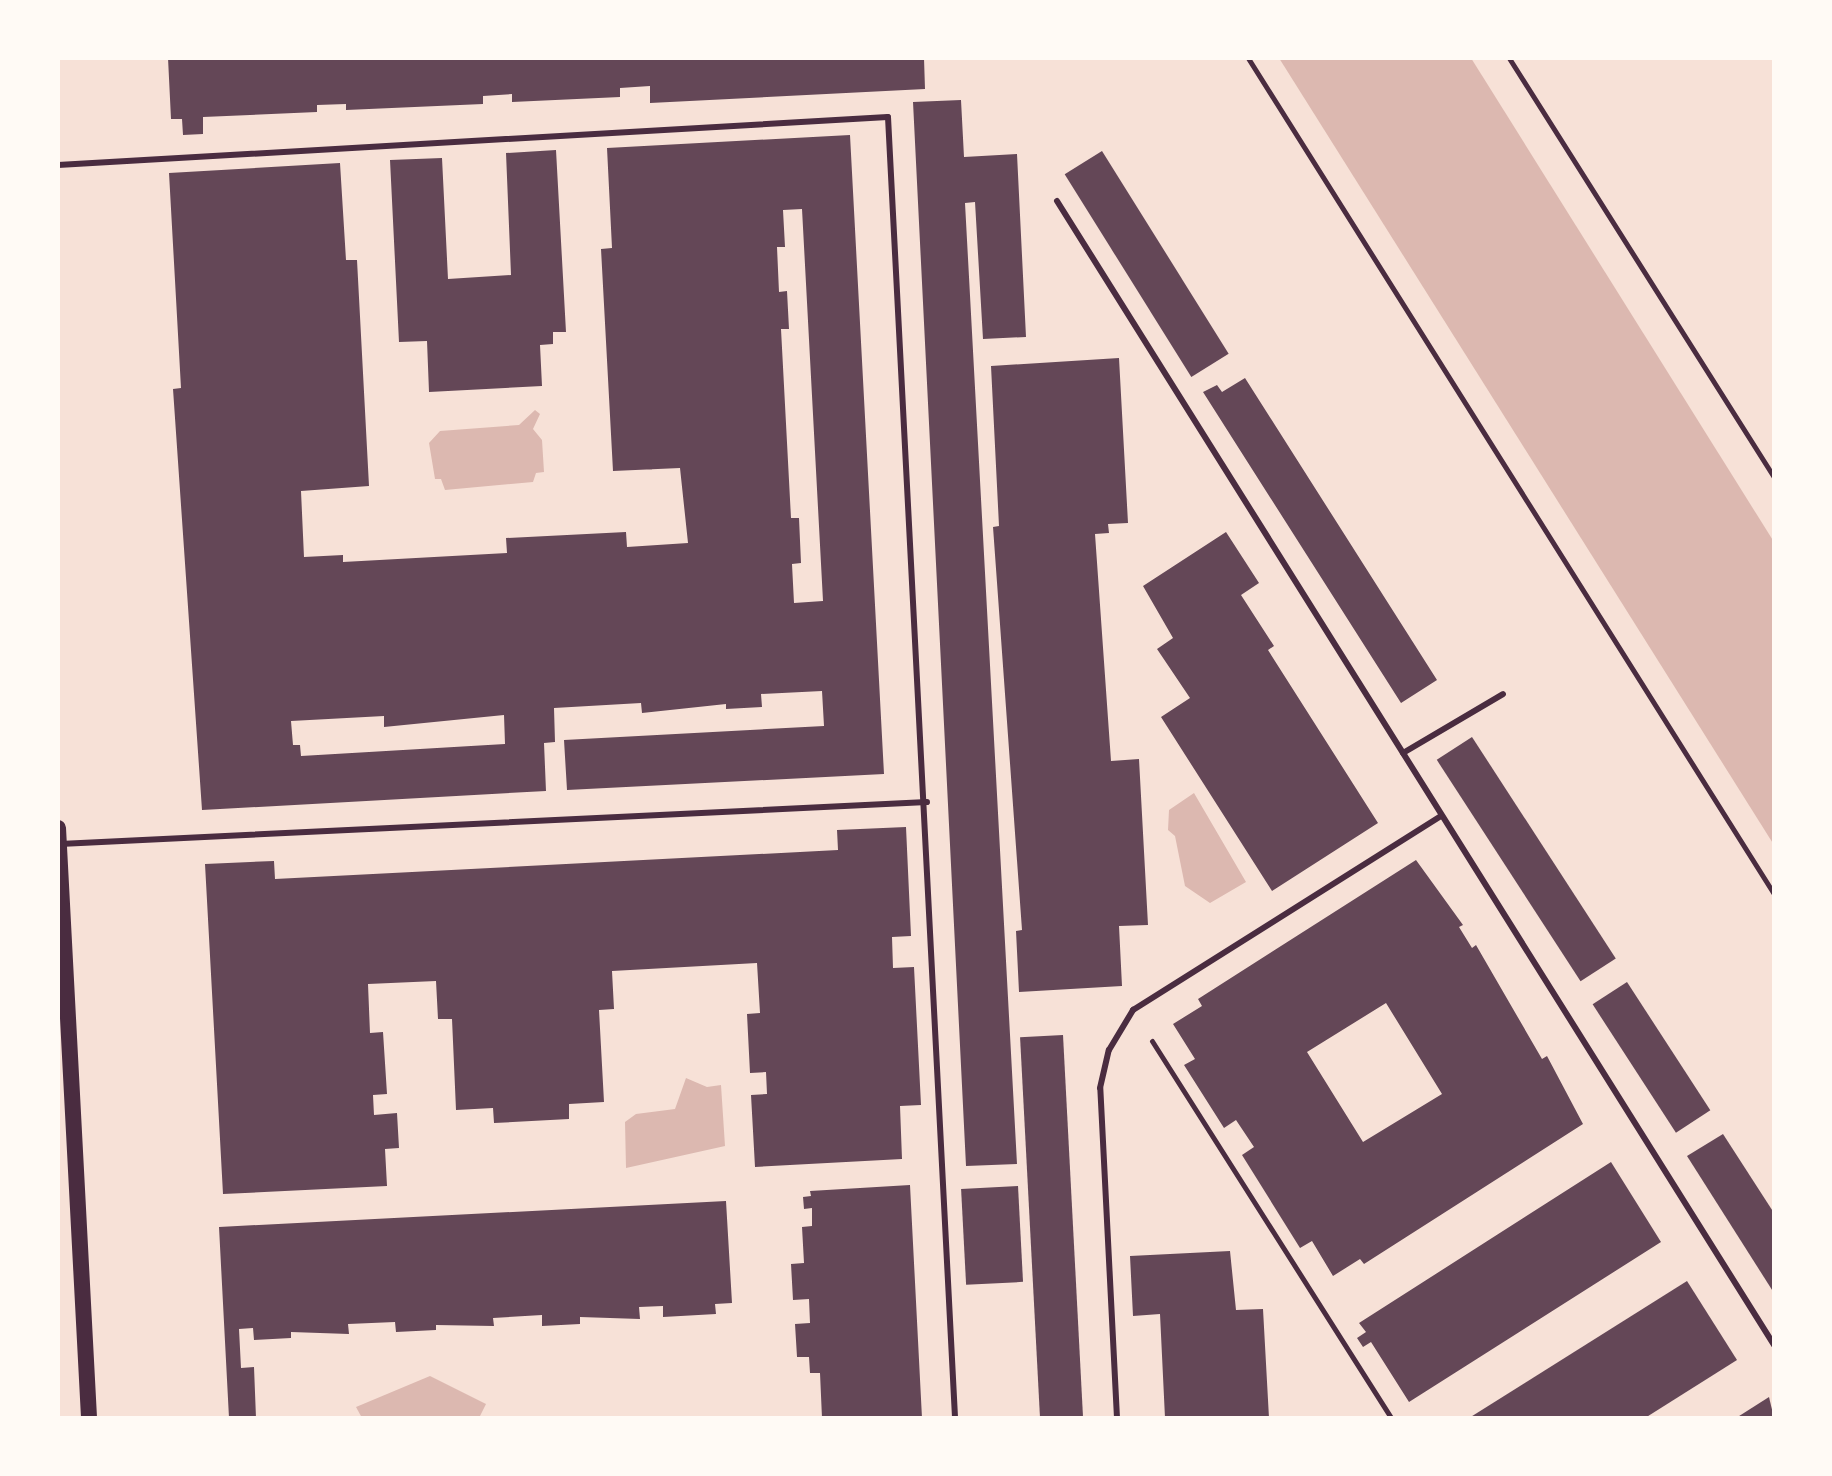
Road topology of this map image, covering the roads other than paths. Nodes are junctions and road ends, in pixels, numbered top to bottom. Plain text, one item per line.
1 (58, 165) edge
2 (1057, 201) dead end
3 (1503, 694) dead end
4 (1403, 753) junction
5 (927, 802) junction
6 (1440, 817) junction
7 (58, 828) edge
8 (59, 844) edge
9 (1774, 1345) edge
10 (89, 1418) edge
11 (955, 1418) edge
12 (1117, 1418) edge

1 - 5 lane
2 - 4 lane
3 - 4 lane
4 - 6 lane
5 - 8 lane
5 - 11 lane
6 - 9 lane
6 - 12 lane
7 - 8 main road
8 - 10 main road

